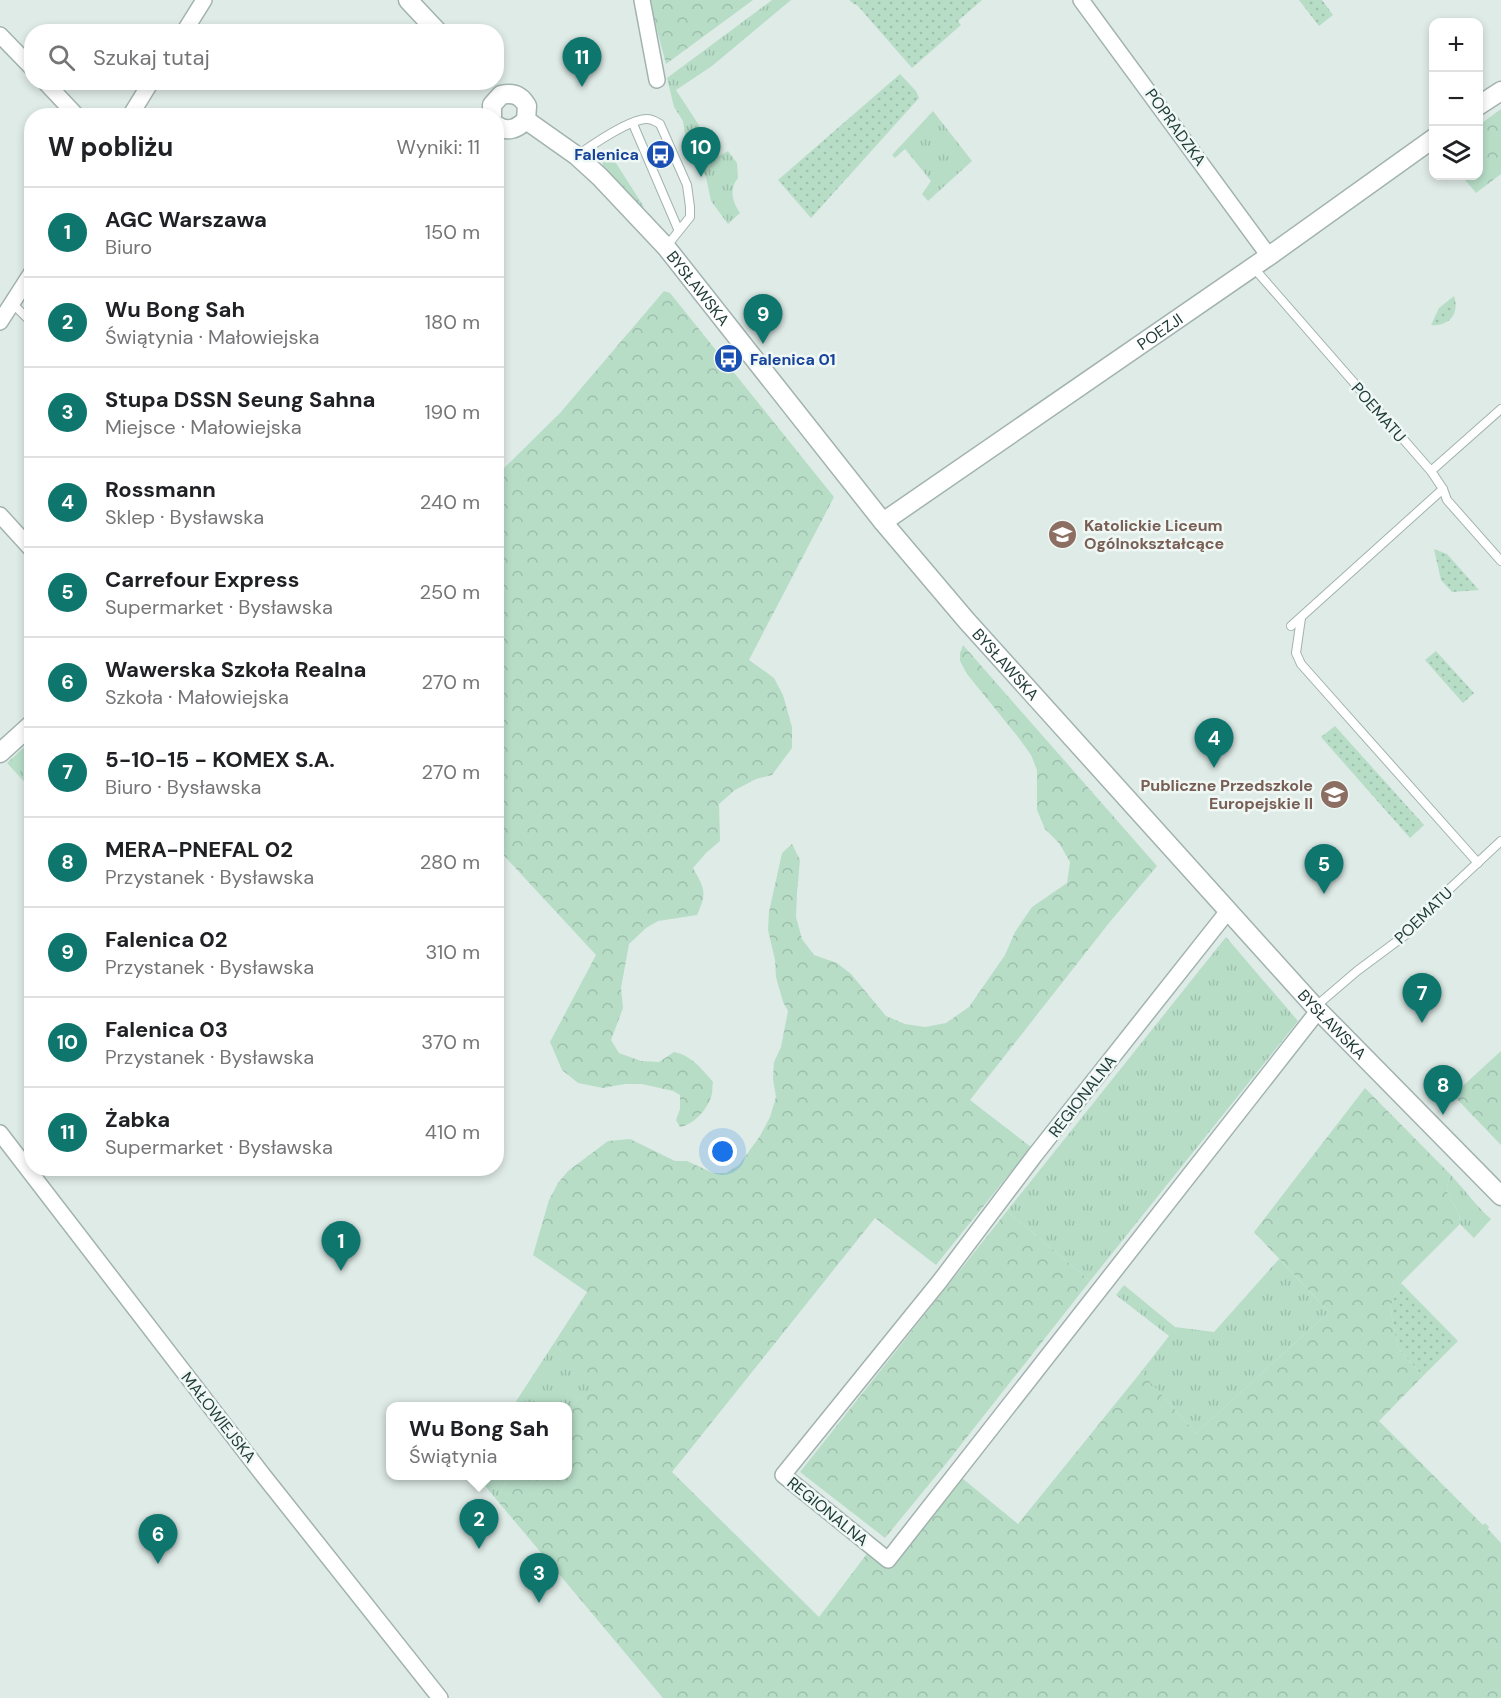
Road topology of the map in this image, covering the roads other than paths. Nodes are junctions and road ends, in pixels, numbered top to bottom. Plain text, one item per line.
1 (204, 0) edge
2 (408, 0) edge
3 (642, 0) edge
4 (1082, 0) edge
5 (189, 24) edge
6 (430, 24) edge
7 (0, 35) edge
8 (24, 60) edge
9 (657, 80) dead end
10 (53, 90) edge
11 (146, 90) edge
12 (495, 90) edge
13 (500, 90) edge
14 (1501, 90) edge
15 (1483, 103) edge
16 (69, 108) edge
17 (135, 108) edge
18 (492, 108) edge
19 (526, 120) junction
20 (633, 124) junction
21 (504, 128) edge
22 (1429, 142) edge
23 (577, 156) junction
24 (678, 229) junction
25 (666, 247) junction
26 (1269, 256) junction
27 (1252, 266) junction
28 (24, 284) edge
29 (12, 303) junction
30 (24, 315) edge
31 (0, 321) edge
32 (1501, 409) edge
33 (1431, 471) junction
34 (1443, 489) junction
35 (0, 515) edge
36 (882, 522) junction
37 (24, 541) edge
38 (1501, 561) edge
39 (1300, 618) junction
40 (1291, 626) dead end
41 (24, 731) edge
42 (0, 753) edge
43 (1501, 842) edge
44 (1478, 863) junction
45 (1228, 911) junction
46 (1317, 1009) junction
47 (0, 1133) edge
48 (24, 1164) edge
49 (33, 1176) edge
50 (1501, 1196) edge
51 (440, 1698) edge

1 - 5 street
2 - 6 street
3 - 9 street
4 - 26 street, POPRADZKA
7 - 8 street
10 - 16 street
11 - 17 street
12 - 18 street
13 - 19 street
14 - 15 street
19 - 21 street
19 - 23 street, BYSŁAWSKA
20 - 23 lane
20 - 24 lane
20 - 24 lane
22 - 26 street, POEZJI
23 - 25 street, BYSŁAWSKA
24 - 25 lane
25 - 36 street, BYSŁAWSKA
26 - 27 street, POEZJI
27 - 33 lane, POEMATU
27 - 36 street, POEZJI
28 - 29 street
29 - 30 lane
29 - 31 street
32 - 33 lane
33 - 34 lane, POEMATU
34 - 38 lane, POEMATU
34 - 39 lane
35 - 37 street
36 - 45 street, BYSŁAWSKA
39 - 40 lane
39 - 44 lane
41 - 42 street
43 - 44 lane, POEMATU
44 - 46 lane, POEMATU
45 - 46 street, BYSŁAWSKA
45 - 46 street, REGIONALNA
46 - 50 street, BYSŁAWSKA
47 - 48 street, MAŁOWIEJSKA
49 - 51 street, MAŁOWIEJSKA

